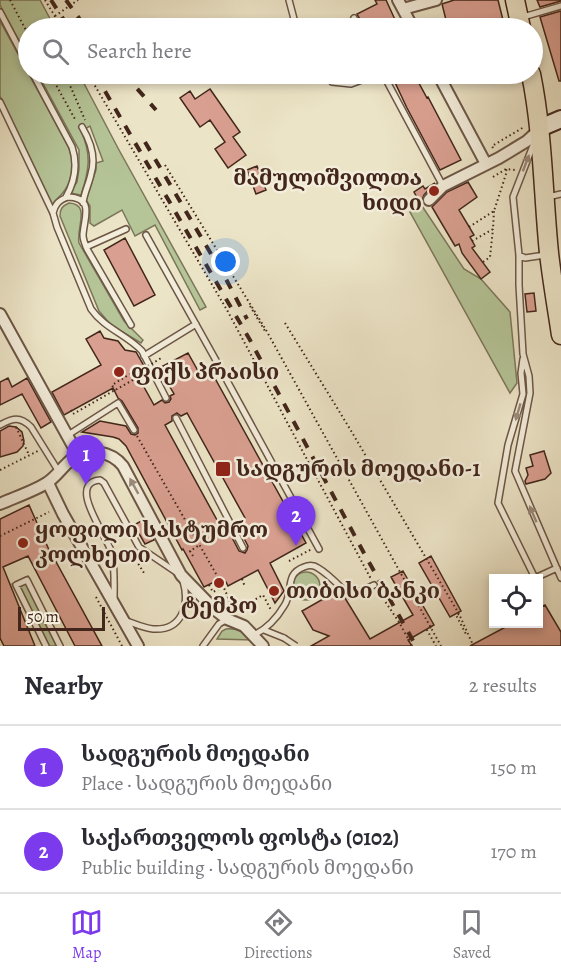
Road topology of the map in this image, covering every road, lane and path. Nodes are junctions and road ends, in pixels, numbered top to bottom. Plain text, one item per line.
1 (10, 0) edge
2 (45, 0) edge
3 (78, 0) edge
4 (289, 0) edge
5 (436, 0) edge
6 (515, 0) edge
7 (400, 4) edge
8 (561, 6) edge
9 (0, 12) edge
10 (55, 16) joint
11 (20, 18) edge
12 (294, 18) edge
13 (408, 18) edge
14 (519, 18) edge
15 (534, 18) edge
16 (18, 46) edge
17 (38, 84) edge
18 (56, 84) edge
19 (70, 84) edge
20 (94, 84) edge
21 (388, 84) edge
22 (443, 84) edge
23 (533, 84) edge
24 (0, 102) edge
25 (561, 119) edge
26 (82, 127) junction
27 (540, 128) junction
28 (486, 164) junction
29 (165, 165) dead end
30 (493, 177) dead end
31 (443, 186) junction
32 (553, 196) edge
33 (66, 197) junction
34 (429, 200) dead end
35 (83, 203) junction
36 (494, 211) junction
37 (53, 213) junction
38 (469, 227) dead end
39 (126, 228) dead end
40 (493, 229) junction
41 (146, 236) dead end
42 (472, 241) dead end
43 (86, 247) junction
44 (519, 255) junction
45 (483, 262) dead end
46 (554, 262) edge
47 (249, 306) dead end
48 (0, 314) edge
49 (285, 323) dead end
50 (196, 324) junction
51 (131, 325) dead end
52 (266, 330) junction
53 (561, 335) edge
54 (524, 354) junction
55 (144, 356) junction
56 (163, 357) dead end
57 (135, 371) dead end
58 (116, 391) junction
59 (104, 392) dead end
60 (106, 396) junction
61 (166, 398) dead end
62 (71, 410) dead end
63 (176, 418) dead end
64 (0, 425) edge
65 (15, 426) dead end
66 (134, 430) joint
67 (68, 435) junction
68 (44, 448) junction
69 (78, 455) junction
70 (29, 456) junction
71 (0, 470) edge
72 (59, 472) junction
73 (48, 483) junction
74 (0, 504) edge
75 (51, 514) dead end
76 (0, 536) edge
77 (199, 546) junction
78 (243, 548) dead end
79 (312, 549) dead end
80 (319, 549) dead end
81 (193, 556) dead end
82 (136, 560) dead end
83 (289, 561) dead end
84 (556, 568) junction
85 (144, 573) dead end
86 (181, 575) junction
87 (561, 578) edge
88 (242, 579) dead end
89 (209, 585) dead end
90 (374, 585) junction
91 (223, 586) junction
92 (245, 587) dead end
93 (93, 591) dead end
94 (115, 604) junction
95 (271, 611) dead end
96 (123, 619) junction
97 (227, 620) junction
98 (431, 627) junction
99 (259, 633) junction
100 (472, 645) edge
101 (46, 646) edge
102 (60, 646) edge
103 (122, 646) edge
104 (138, 646) edge
105 (203, 646) edge
106 (263, 646) edge
107 (296, 646) edge
108 (412, 646) edge
109 (436, 646) edge
110 (441, 646) edge

1 - 11 path
2 - 10 path
3 - 10 path
4 - 12 lane
5 - 7 street
6 - 14 main road
7 - 13 street
8 - 15 lane
9 - 16 lane
17 - 33 lane
18 - 26 path
19 - 26 path
20 - 90 path
21 - 31 lane
22 - 28 street
23 - 27 main road
24 - 37 lane
25 - 27 main road
26 - 35 lane
27 - 28 street
27 - 32 main road
44 -> 27 lane
28 - 31 street
29 - 52 path
30 - 36 path
31 - 34 street
32 - 46 main road
33 - 35 lane
33 - 37 lane
35 - 43 lane
36 - 38 path
36 - 40 path
37 - 55 lane
39 - 43 lane
40 - 42 path
40 - 45 path
41 - 50 lane
43 - 51 lane
44 - 46 lane
44 - 54 lane
46 - 53 main road
47 - 52 path
48 - 67 street
49 - 100 path
50 - 55 lane
50 - 80 lane
52 - 98 path
84 -> 54 lane
54 -> 84 lane
55 - 61 lane
56 - 58 path, bridge
57 - 58 path
58 - 60 path
59 - 60 path
60 - 62 path
63 - 78 lane
64 - 68 lane
65 - 70 path
66 - 67 lane
66 - 77 path
67 - 69 street
68 - 70 path
68 - 72 lane
69 - 72 street
86 -> 69 street
70 - 71 path
72 - 73 street
73 - 74 street
73 - 94 street
75 - 76 path
77 - 81 path
77 - 91 path
79 - 83 path
82 - 85 path
84 - 87 lane
86 - 94 lane
86 - 96 lane
86 - 97 street
88 - 92 path
89 - 91 path
90 - 99 lane
90 - 108 path
91 - 95 path
93 - 103 path
94 - 96 street
96 - 104 street
97 - 99 street
97 - 105 lane
98 - 109 path
98 - 110 path
99 - 106 street
99 - 107 lane, bridge
101 - 102 lane

